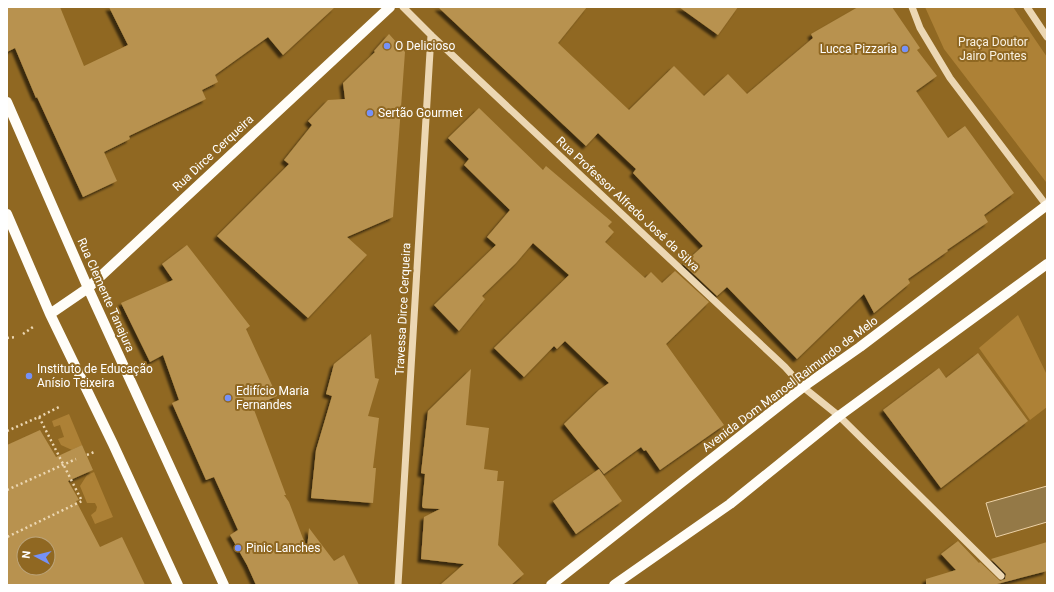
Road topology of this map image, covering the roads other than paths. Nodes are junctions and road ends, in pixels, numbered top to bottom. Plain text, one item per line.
1 (390, 7) edge
2 (403, 7) edge
3 (912, 7) edge
4 (1027, 7) edge
5 (431, 35) junction
6 (1047, 37) edge
7 (7, 102) edge
8 (1047, 206) edge
9 (7, 214) edge
10 (1047, 264) edge
11 (88, 288) junction
12 (50, 314) junction
13 (803, 387) junction
14 (839, 416) junction
15 (1001, 576) dead end
16 (178, 585) edge
17 (224, 585) edge
18 (398, 585) edge
19 (551, 585) edge
20 (614, 585) edge

1 - 11 main road, Rua Dirce Cerqueira
2 - 5 street, Rua Professor Alfredo José da Silva
3 - 8 street
4 - 6 street
5 - 13 street, Rua Professor Alfredo José da Silva
5 - 18 street, Travessa Dirce Cerqueira
7 - 11 main road, Rua Clemente Tanajura
8 - 13 main road, Avenida Dom Manoel Raimundo de Melo
9 - 12 main road
10 - 14 main road
11 - 12 main road, Rua Dirce Cerqueira
11 - 17 main road, Rua Clemente Tanajura
12 - 16 main road
13 - 14 street, Rua Professor Alfredo José da Silva
13 - 19 main road, Avenida Dom Manoel Raimundo de Melo
14 - 15 street, Rua Professor Alfredo José da Silva
14 - 20 main road

